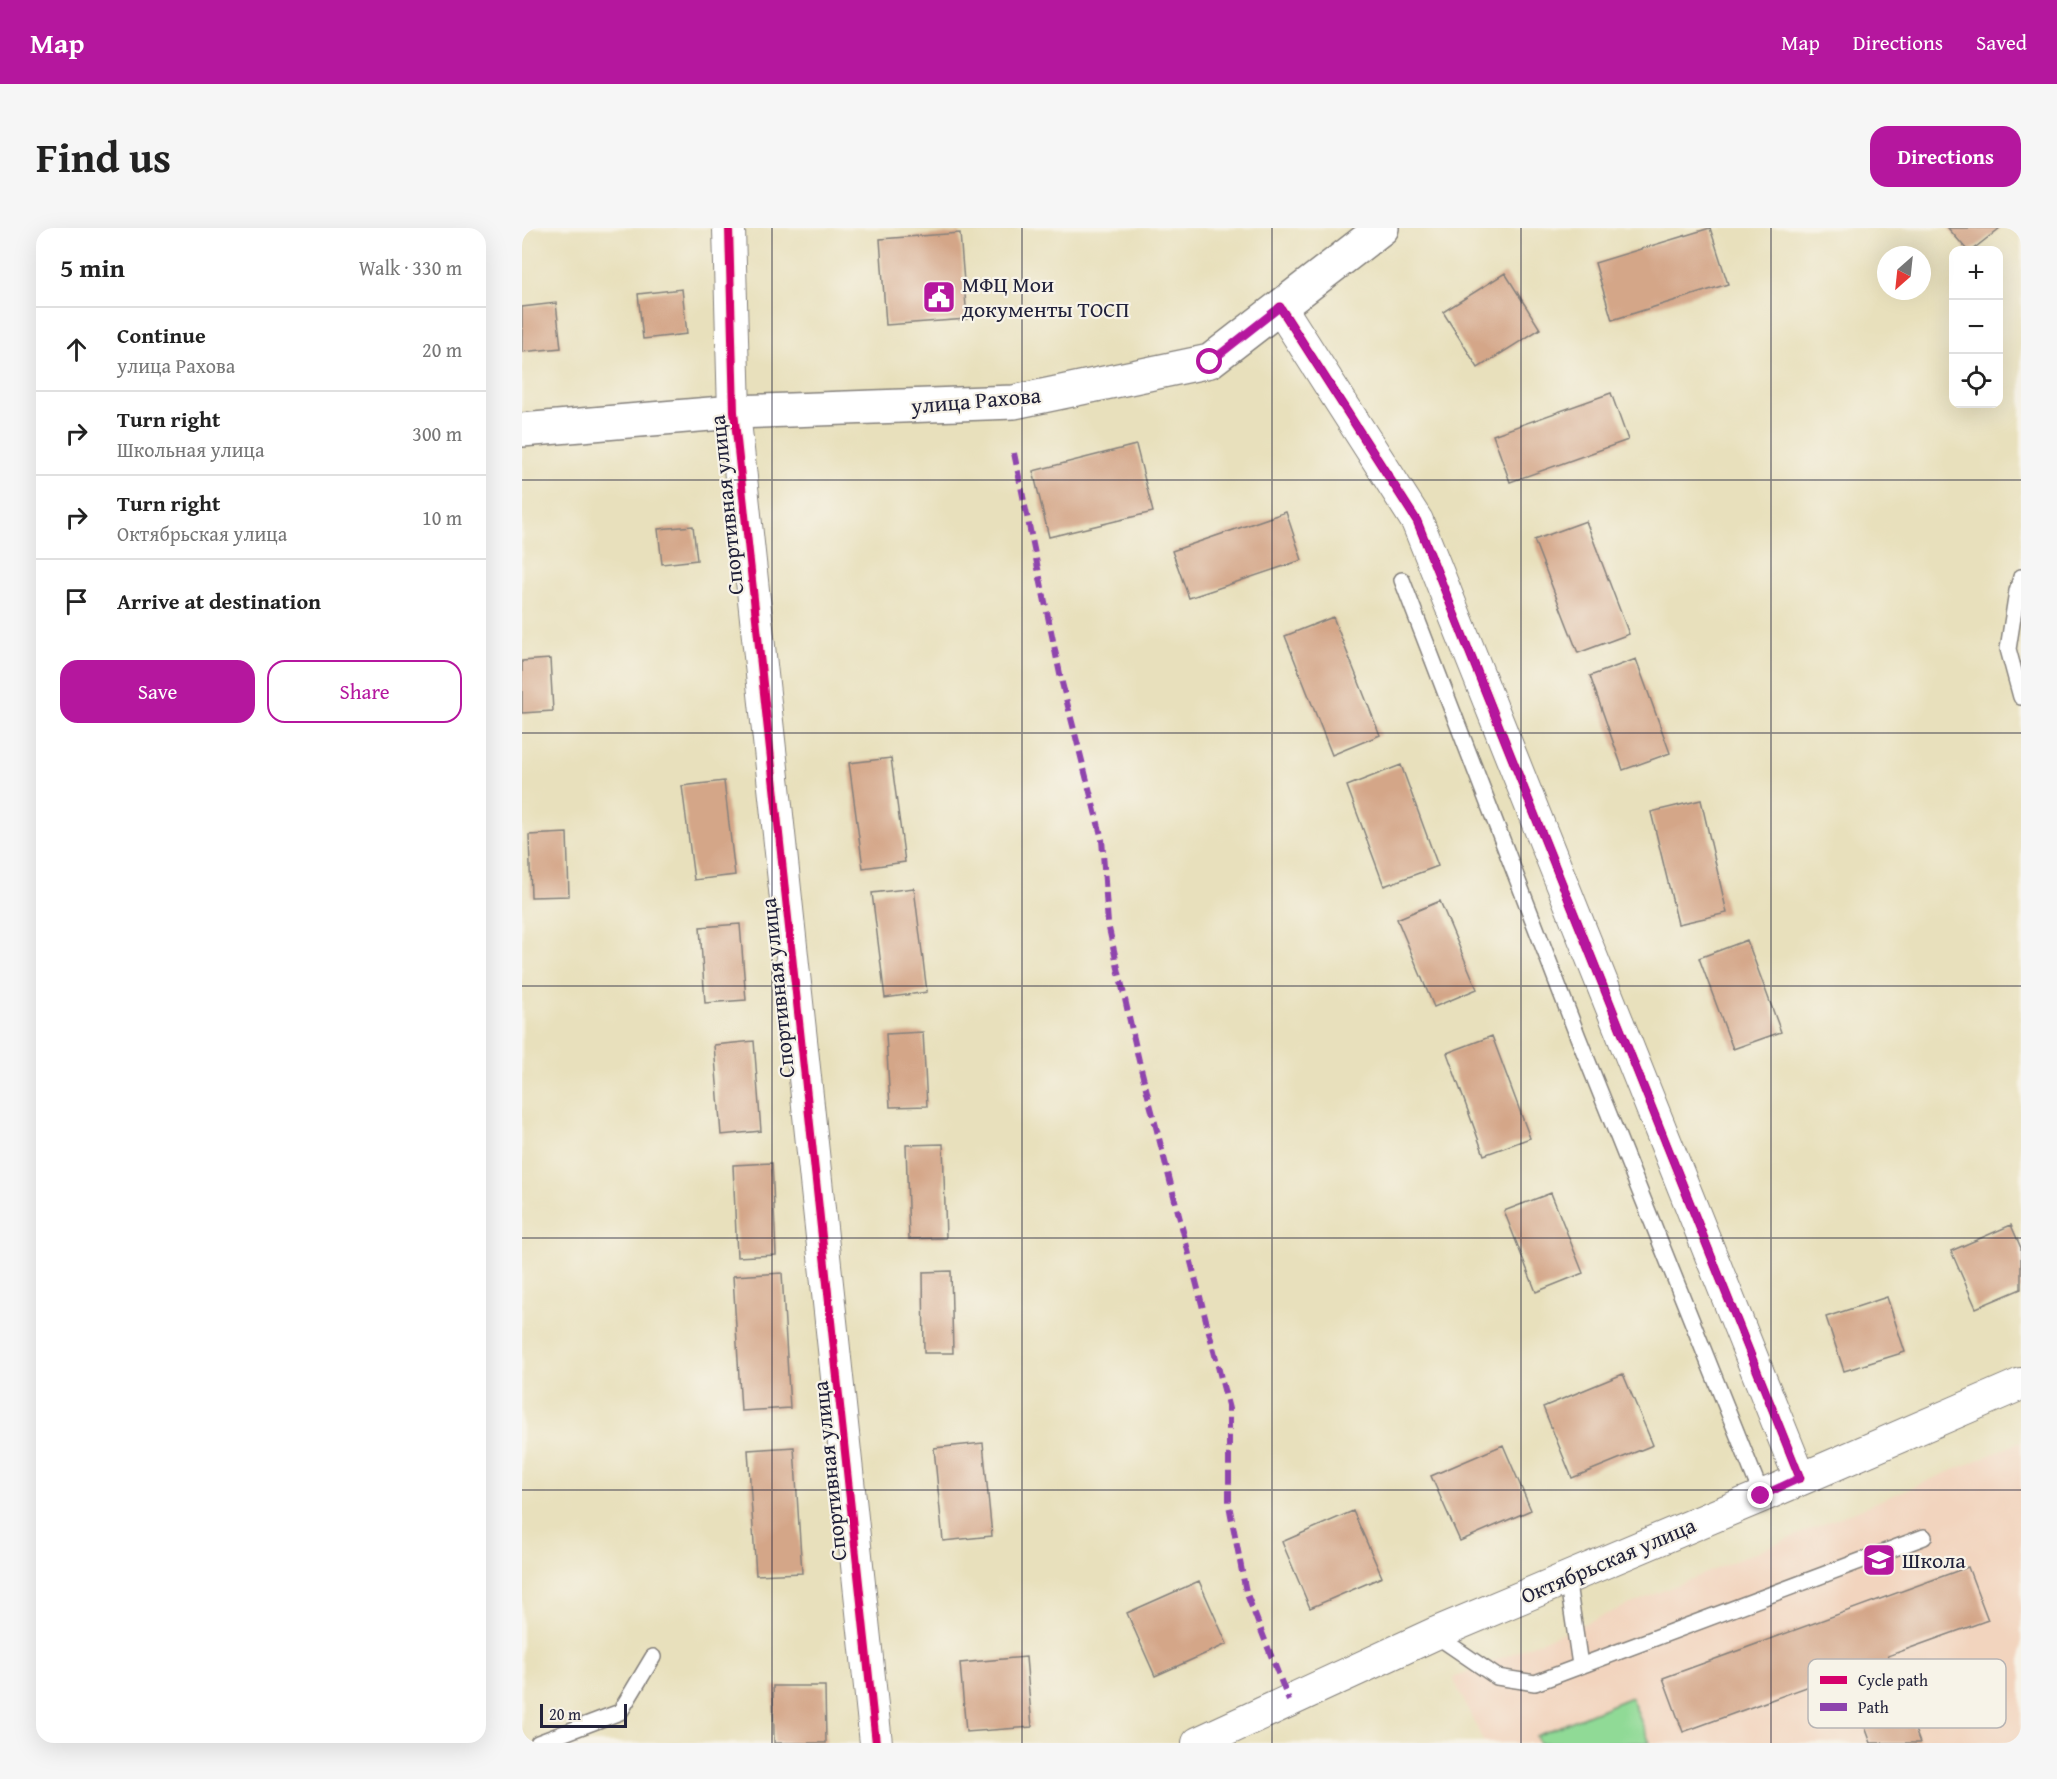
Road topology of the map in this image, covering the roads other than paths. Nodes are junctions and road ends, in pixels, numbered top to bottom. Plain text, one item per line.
1 (729, 228) edge
2 (1382, 228) edge
3 (1280, 307) junction
4 (734, 412) junction
5 (524, 433) edge
6 (2021, 577) edge
7 (1402, 580) dead end
8 (2021, 697) edge
9 (2021, 1384) edge
10 (1800, 1478) junction
11 (1761, 1496) junction
12 (1924, 1537) dead end
13 (1566, 1577) junction
14 (1434, 1634) junction
15 (653, 1658) dead end
16 (1580, 1665) junction
17 (538, 1743) edge
18 (876, 1743) edge
19 (1198, 1743) edge

1 - 4 street, Спортивная улица
2 - 3 street, улица Рахова
3 - 4 street, улица Рахова
3 - 10 street
4 - 5 street, улица Рахова
4 - 18 street, Спортивная улица
6 - 8 lane
7 - 11 lane
9 - 10 street, Октябрьская улица
10 - 11 street, Октябрьская улица
11 - 13 street, Октябрьская улица
12 - 16 lane
13 - 14 street, Октябрьская улица
13 - 16 lane
14 - 16 lane
14 - 19 street, Октябрьская улица
15 - 17 lane

